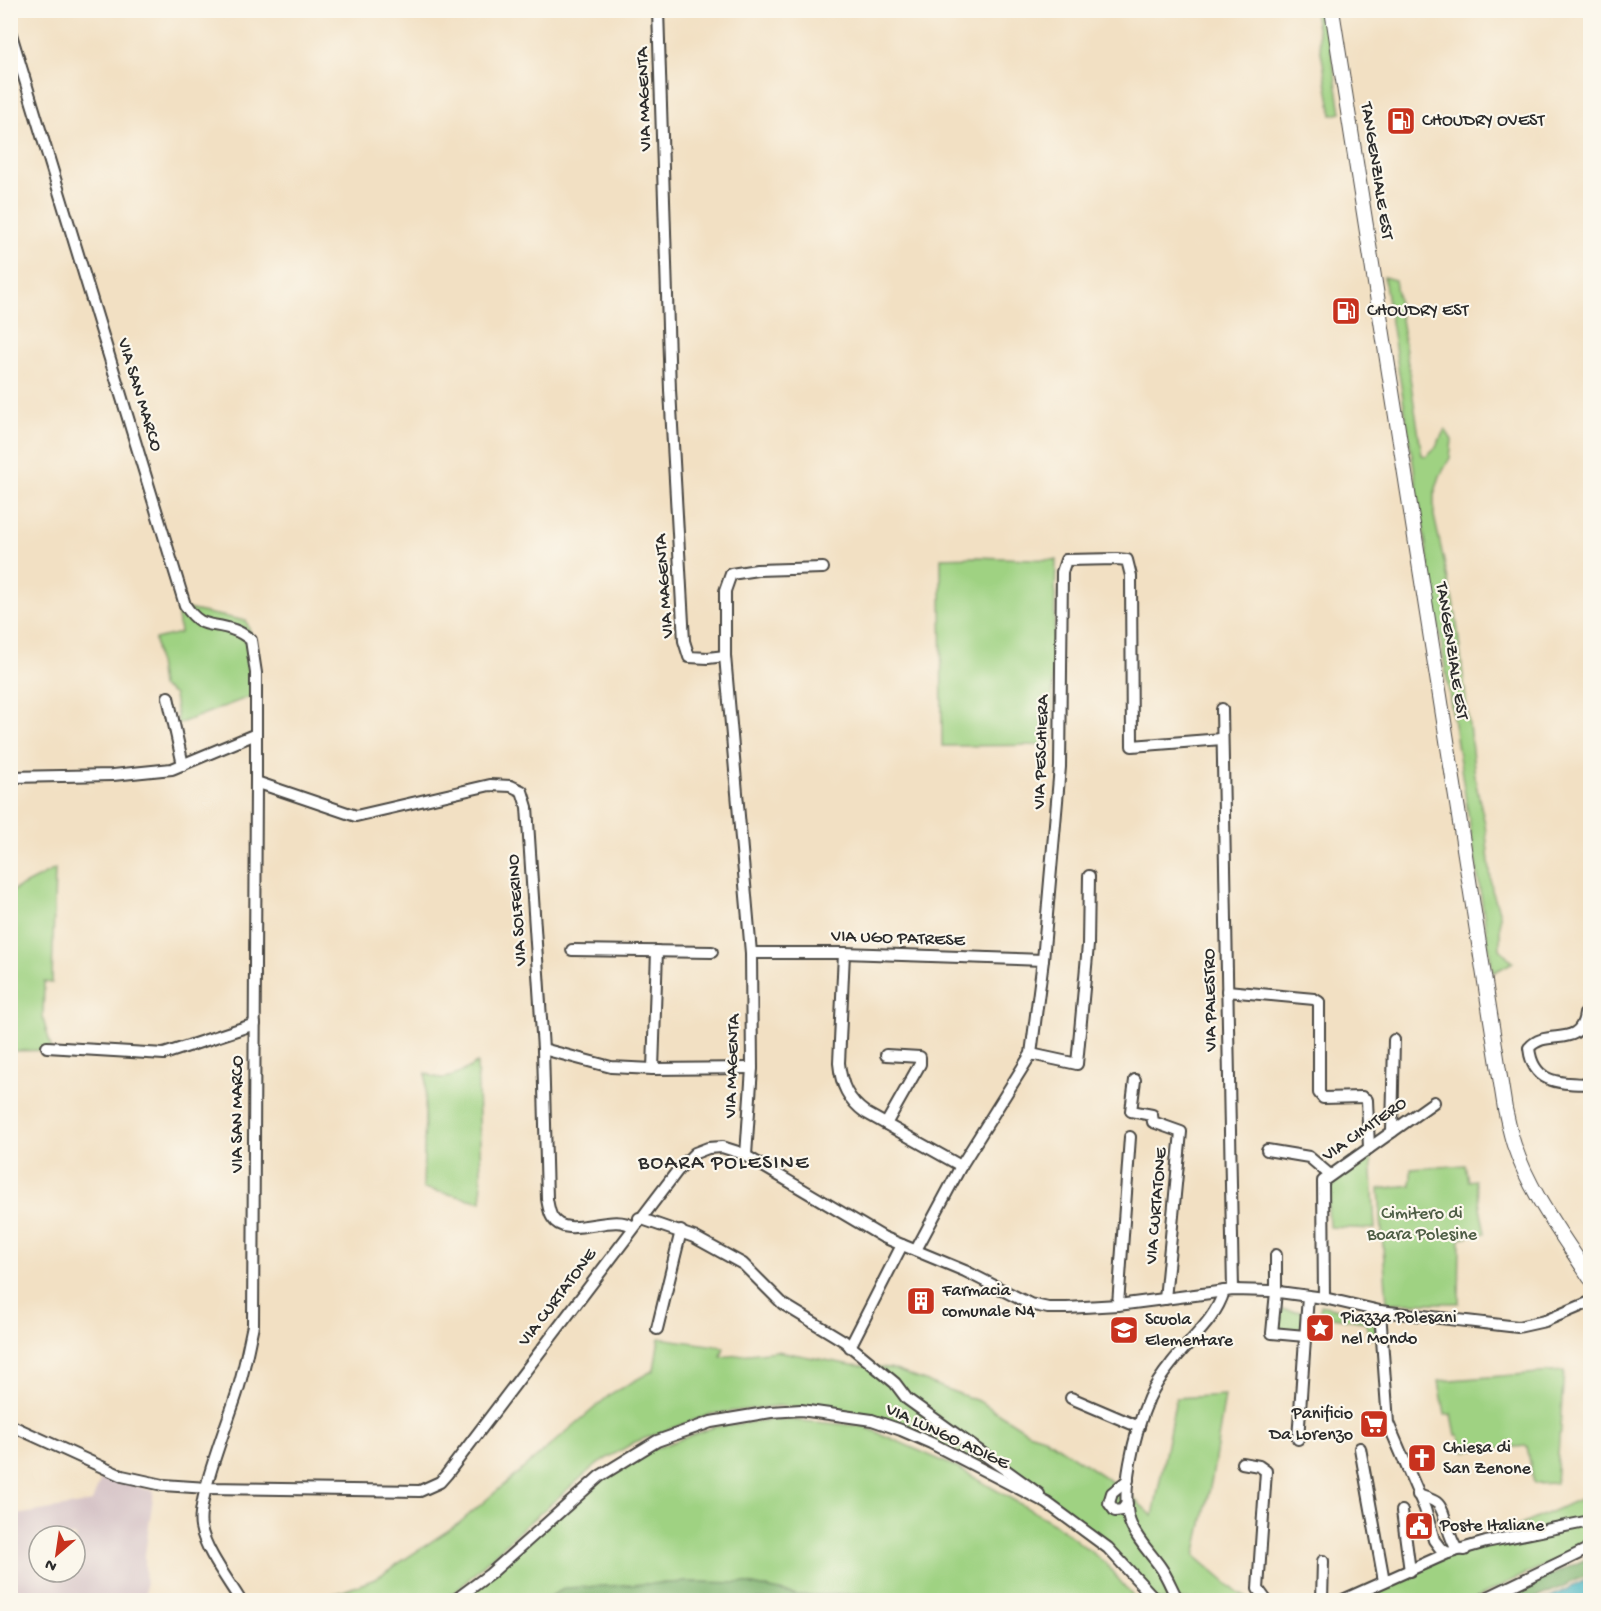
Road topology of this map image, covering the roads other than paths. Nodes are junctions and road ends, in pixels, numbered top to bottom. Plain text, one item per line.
1 (658, 10) edge
2 (1332, 10) edge
3 (10, 31) edge
4 (824, 568) dead end
5 (724, 656) junction
6 (168, 697) dead end
7 (1222, 709) dead end
8 (256, 734) junction
9 (1222, 739) junction
10 (183, 765) junction
11 (10, 777) edge
12 (256, 782) junction
13 (1089, 876) dead end
14 (572, 950) dead end
15 (657, 951) junction
16 (712, 952) dead end
17 (752, 953) junction
18 (844, 953) junction
19 (1043, 960) junction
20 (1227, 991) junction
21 (1585, 1014) dead end
22 (255, 1024) junction
23 (1394, 1040) dead end
24 (47, 1047) dead end
25 (543, 1049) junction
26 (1031, 1054) junction
27 (886, 1055) dead end
28 (752, 1068) junction
29 (653, 1069) junction
30 (1135, 1080) dead end
31 (1590, 1084) edge
32 (1434, 1102) dead end
33 (886, 1124) junction
34 (1392, 1132) junction
35 (1130, 1137) dead end
36 (1369, 1148) junction
37 (1267, 1150) dead end
38 (746, 1155) junction
39 (961, 1166) junction
40 (1330, 1175) junction
41 (636, 1223) junction
42 (681, 1231) junction
43 (902, 1245) junction
44 (916, 1250) junction
45 (1276, 1255) dead end
46 (1590, 1278) edge
47 (1229, 1291) junction
48 (1276, 1292) junction
49 (1308, 1296) junction
50 (1324, 1298) junction
51 (1166, 1299) junction
52 (1590, 1302) edge
53 (1118, 1305) junction
54 (1380, 1311) junction
55 (657, 1329) dead end
56 (1305, 1336) junction
57 (850, 1347) junction
58 (1071, 1398) dead end
59 (10, 1425) edge
60 (1139, 1426) junction
61 (1298, 1438) dead end
62 (1360, 1448) dead end
63 (1242, 1463) dead end
64 (1128, 1480) junction
65 (207, 1488) junction
66 (1418, 1495) junction
67 (1047, 1503) junction
68 (1127, 1504) junction
69 (1402, 1511) dead end
70 (1590, 1521) edge
71 (1590, 1548) edge
72 (1465, 1550) junction
73 (1448, 1553) junction
74 (1323, 1561) dead end
75 (1410, 1571) junction
76 (1384, 1581) junction
77 (240, 1600) edge
78 (455, 1600) edge
79 (1156, 1600) edge
80 (1178, 1600) edge
81 (1266, 1600) edge
82 (1322, 1600) edge
83 (1343, 1600) edge
84 (1482, 1600) edge

1 - 5 street, VIA MAGENTA
2 - 46 main road, TANGENZIALE EST
3 - 8 street, VIA SAN MARCO
4 - 5 street
5 - 17 street, VIA MAGENTA
6 - 10 street
7 - 9 street, VIA PALESTRO
8 - 10 street
8 - 12 street, VIA SAN MARCO
9 - 19 street, VIA PESCHIERA
9 - 20 street, VIA PALESTRO
10 - 11 street
12 - 22 street, VIA SAN MARCO
12 - 25 street, VIA SOLFERINO
13 - 26 street
14 - 15 street
15 - 16 street
15 - 29 street
17 - 18 street, VIA UGO PATRESE
17 - 28 street, VIA MAGENTA
18 - 19 street, VIA UGO PATRESE
18 - 33 street
19 - 26 street, VIA PESCHIERA
20 - 36 street
20 - 47 street, VIA PALESTRO
21 - 31 street
22 - 24 street
22 - 65 street, VIA SAN MARCO
23 - 34 street
25 - 29 street
25 - 41 street, VIA SOLFERINO
26 - 39 street, VIA PESCHIERA
27 - 33 street
28 - 29 street
28 - 38 street, VIA MAGENTA
30 - 51 street, VIA CURTATONE
32 - 34 street, VIA CIMITERO
33 - 39 street
34 - 36 street, VIA CIMITERO
35 - 53 street, VIA CURTATONE
36 - 40 street, VIA CIMITERO
37 - 40 street
38 - 41 street, VIA CURTATONE
38 - 43 street, VIA CURTATONE
39 - 44 street, VIA PESCHIERA
40 - 50 street, VIA CIMITERO
41 - 42 street
41 - 65 street, VIA CURTATONE
42 - 55 street
42 - 57 street
43 - 44 street, VIA CURTATONE
43 - 57 street
44 - 53 street, VIA CURTATONE
45 - 48 street
47 - 48 street, VIA CURTATONE
47 - 51 street, VIA CURTATONE
47 - 60 street
48 - 49 street, VIA CURTATONE
48 - 56 street
49 - 50 street, VIA CURTATONE
49 - 56 street
50 - 54 street, VIA CURTATONE
51 - 53 street, VIA CURTATONE
52 - 54 street, VIA CURTATONE
54 - 66 street
56 - 61 street
57 - 67 street
58 - 60 street
59 - 65 street, VIA CURTATONE
60 - 64 street
62 - 76 street
63 - 81 street
64 - 68 street
64 - 68 street
65 - 77 street, VIA SAN MARCO
66 - 72 street
66 - 73 street
67 - 78 street, VIA LUNGO ADIGE
67 - 79 street, VIA LUNGO ADIGE
68 - 80 street
69 - 75 street
70 - 72 street
71 - 84 street
72 - 73 street
73 - 75 street
74 - 82 street
75 - 76 street
76 - 83 street

